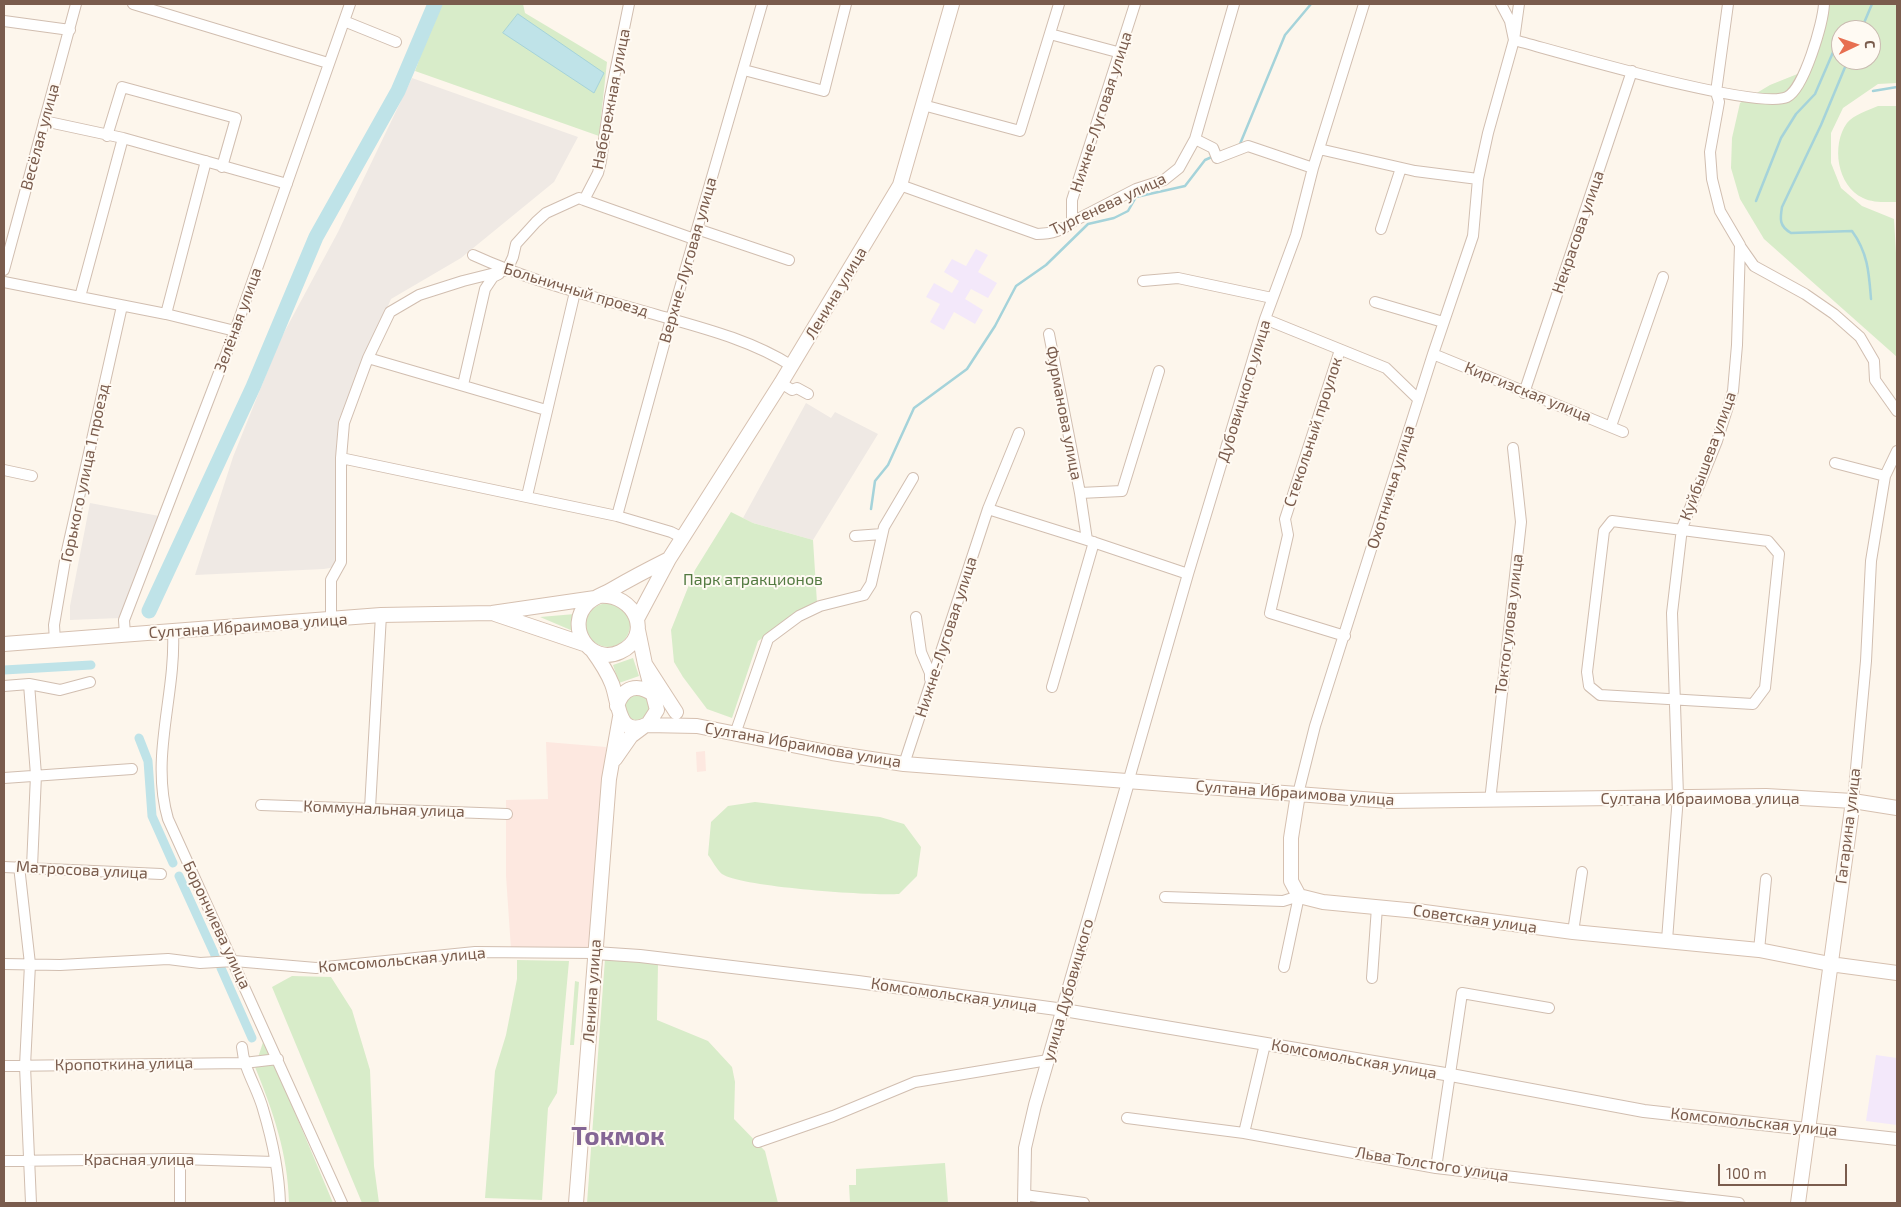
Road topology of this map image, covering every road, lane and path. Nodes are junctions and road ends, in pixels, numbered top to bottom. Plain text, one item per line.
1 (76, 4) edge
2 (134, 4) edge
3 (350, 4) edge
4 (629, 4) edge
5 (762, 4) edge
6 (846, 4) edge
7 (952, 4) edge
8 (1059, 4) edge
9 (1135, 4) edge
10 (1234, 4) edge
11 (1364, 4) edge
12 (1501, 4) edge
13 (1519, 4) edge
14 (1728, 4) edge
15 (1824, 4) edge
16 (344, 20) junction
17 (4, 21) edge
18 (70, 30) junction
19 (1050, 34) junction
20 (1514, 40) junction
21 (396, 42) dead end
22 (1121, 53) junction
23 (328, 63) junction
24 (744, 70) junction
25 (1632, 71) junction
26 (1716, 92) junction
27 (923, 105) junction
28 (44, 121) junction
29 (107, 136) junction
30 (123, 138) junction
31 (1195, 139) junction
32 (1319, 149) junction
33 (206, 161) junction
34 (222, 167) junction
35 (1313, 168) junction
36 (1401, 168) junction
37 (1478, 179) junction
38 (287, 184) junction
39 (900, 185) junction
40 (584, 200) junction
41 (1072, 222) junction
42 (1381, 229) dead end
43 (696, 234) junction
44 (1740, 245) junction
45 (472, 255) dead end
46 (790, 260) dead end
47 (4, 270) edge
48 (507, 270) junction
49 (1663, 277) dead end
50 (1143, 281) dead end
51 (4, 282) edge
52 (575, 292) junction
53 (80, 297) junction
54 (1272, 298) junction
55 (1376, 302) dead end
56 (122, 306) junction
57 (166, 314) junction
58 (671, 318) junction
59 (1265, 319) junction
60 (1443, 322) junction
61 (235, 332) junction
62 (1049, 334) dead end
63 (1340, 350) junction
64 (1433, 354) junction
65 (368, 358) junction
66 (792, 366) junction
67 (1159, 371) dead end
68 (781, 384) junction
69 (463, 385) junction
70 (1524, 393) junction
71 (808, 394) dead end
72 (1418, 399) junction
73 (546, 410) junction
74 (1897, 411) edge
75 (1611, 426) junction
76 (1623, 432) dead end
77 (1019, 433) dead end
78 (1513, 448) dead end
79 (1897, 451) edge
80 (341, 458) junction
81 (1835, 464) dead end
82 (4, 470) edge
83 (32, 476) dead end
84 (1885, 476) junction
85 (913, 478) dead end
86 (1080, 492) junction
87 (526, 496) junction
88 (988, 509) junction
89 (617, 516) junction
90 (1682, 528) junction
91 (882, 534) junction
92 (855, 536) dead end
93 (682, 538) junction
94 (1090, 541) junction
95 (669, 559) junction
96 (1188, 574) junction
97 (659, 576) junction
98 (597, 597) junction
99 (492, 612) junction
100 (381, 615) junction
101 (916, 617) dead end
102 (331, 620) junction
103 (637, 622) junction
104 (170, 632) junction
105 (127, 635) junction
106 (1345, 636) junction
107 (55, 641) junction
108 (4, 644) edge
109 (640, 645) junction
110 (588, 647) junction
111 (645, 664) junction
112 (90, 682) dead end
113 (930, 682) junction
114 (29, 684) junction
115 (4, 686) edge
116 (1052, 687) dead end
117 (654, 695) junction
118 (1674, 700) junction
119 (618, 711) junction
120 (676, 712) junction
121 (645, 726) junction
122 (671, 726) junction
123 (697, 726) junction
124 (735, 734) junction
125 (631, 736) junction
126 (904, 764) junction
127 (132, 769) dead end
128 (36, 775) junction
129 (4, 778) edge
130 (609, 779) junction
131 (1128, 779) junction
132 (1298, 794) junction
133 (1678, 796) junction
134 (1490, 801) junction
135 (1853, 801) junction
136 (261, 805) dead end
137 (370, 808) junction
138 (1897, 808) edge
139 (506, 814) dead end
140 (4, 866) edge
141 (19, 866) junction
142 (32, 867) junction
143 (1582, 872) dead end
144 (161, 874) dead end
145 (1766, 878) dead end
146 (1299, 896) junction
147 (1165, 897) dead end
148 (1377, 907) junction
149 (1573, 932) junction
150 (1667, 940) junction
151 (1759, 950) junction
152 (595, 953) junction
153 (234, 961) junction
154 (4, 964) edge
155 (30, 964) junction
156 (1830, 964) junction
157 (1284, 967) dead end
158 (1897, 972) edge
159 (1372, 978) dead end
160 (1549, 1008) dead end
161 (1064, 1010) junction
162 (1265, 1044) junction
163 (242, 1047) dead end
164 (278, 1059) junction
165 (1048, 1060) junction
166 (244, 1063) junction
167 (4, 1066) edge
168 (25, 1066) junction
169 (1451, 1075) junction
170 (1127, 1118) dead end
171 (1807, 1128) junction
172 (1244, 1133) junction
173 (1897, 1139) edge
174 (758, 1142) dead end
175 (180, 1159) junction
176 (4, 1161) edge
177 (29, 1161) junction
178 (274, 1162) junction
179 (1436, 1168) junction
180 (1024, 1199) edge
181 (31, 1203) edge
182 (180, 1203) edge
183 (280, 1203) edge
184 (342, 1203) edge
185 (576, 1203) edge
186 (1084, 1203) edge
187 (1739, 1203) edge
188 (1798, 1203) edge

1 - 18 street, Весёлая улица
2 - 23 street
3 - 16 street, Зелёная улица
4 - 40 street, Набережная улица
5 - 24 street, Верхне-Луговая улица
6 - 24 street
7 - 27 main road, Ленина улица
8 - 19 street
9 - 22 street, Нижне-Луговая улица
10 - 31 street, Тургенева улица
11 - 32 street, Дубовицкого улица
12 - 20 street
13 - 20 street, Охотничья улица
14 - 26 street
15 - 26 street
16 - 21 street
16 - 23 street, Зелёная улица
17 - 18 street
18 - 28 street, Весёлая улица
19 - 22 street
19 - 27 street
20 - 25 street
20 - 37 street, Охотничья улица
22 - 41 street, Нижне-Луговая улица
23 - 38 street, Зелёная улица
24 - 43 street, Верхне-Луговая улица
25 - 26 street
25 - 70 street, Некрасова улица
26 - 44 street
27 - 39 main road, Ленина улица
28 - 29 street
28 - 47 street, Весёлая улица
29 - 30 street
29 - 34 street
30 - 33 street
30 - 53 street
31 - 35 street
31 - 41 street, Тургенева улица
32 - 35 street, Дубовицкого улица
32 - 36 street
33 - 34 street
33 - 57 street
34 - 38 street
35 - 54 street, Дубовицкого улица
36 - 37 street
36 - 42 street
37 - 60 street, Охотничья улица
38 - 61 street, Зелёная улица
39 - 41 street, Тургенева улица
39 - 66 main road, Ленина улица
40 - 43 street
40 - 48 street
43 - 46 street
43 - 58 street, Верхне-Луговая улица
44 - 74 street
44 - 90 street, Куйбышева улица
45 - 48 street, Больничный проезд
48 - 52 street, Больничный проезд
48 - 65 street
48 - 69 street
49 - 75 street
50 - 54 street
51 - 53 street
52 - 58 street, Больничный проезд
52 - 73 street
53 - 56 street
54 - 59 street, Дубовицкого улица
55 - 60 street
56 - 57 street
56 - 107 street, Горького улица 1 проезд
57 - 61 street
58 - 66 street, Больничный проезд
58 - 89 street, Верхне-Луговая улица
59 - 63 street
59 - 96 street, Дубовицкого улица
60 - 64 street, Охотничья улица
61 - 105 street, Зелёная улица
62 - 86 street, Фурманова улица
63 - 72 street
63 - 106 street, Стекольный проулок
64 - 70 street, Киргизская улица
64 - 72 street, Охотничья улица
65 - 69 street
65 - 80 street
66 - 68 main road, Ленина улица
67 - 86 street, Фурманова улица
68 - 71 street
68 - 93 main road, Ленина улица
69 - 73 street
70 - 75 street, Киргизская улица
72 - 106 street, Охотничья улица
73 - 87 street
75 - 76 street, Киргизская улица
77 - 88 street, Нижне-Луговая улица
78 - 134 street, Токтогулова улица
79 - 84 street, Гагарина улица
80 - 87 street
80 - 102 street
81 - 84 street
82 - 83 street
84 - 135 street, Гагарина улица
85 - 91 street
86 - 94 street, Фурманова улица
87 - 89 street
88 - 94 street
88 - 113 street, Нижне-Луговая улица
89 - 93 street
90 - 118 street, Куйбышева улица
90 - 118 street
90 - 118 street
91 - 92 street
91 - 124 street
93 - 95 main road, Ленина улица
94 - 96 street
94 - 116 street, Фурманова улица
95 - 97 main road, Ленина улица
95 - 98 main road
96 - 131 street, Дубовицкого улица
97 - 103 main road
97 - 109 main road
98 - 99 main road
98 - 103 main road
98 - 110 main road
99 - 100 main road, Султана Ибраимова улица
99 - 110 main road
100 - 102 main road, Султана Ибраимова улица
100 - 137 street
101 - 113 street
102 - 104 main road, Султана Ибраимова улица
103 - 109 main road
103 - 110 main road
104 - 105 main road, Султана Ибраимова улица
104 - 153 street, Борончиева улица
105 - 107 main road, Султана Ибраимова улица
106 - 132 street, Охотничья улица
107 - 108 main road, Султана Ибраимова улица
109 - 111 main road
110 - 119 main road
111 - 117 main road
111 - 120 main road
112 - 114 street
113 - 126 street, Нижне-Луговая улица
114 - 115 street
114 - 128 street
117 - 119 main road
117 - 120 main road
117 - 121 main road
118 - 133 street, Куйбышева улица
119 - 121 main road
119 - 130 main road
120 - 123 main road
121 - 122 main road
121 - 125 main road
122 - 123 main road
122 - 125 main road
123 - 124 main road, Султана Ибраимова улица
124 - 126 main road, Султана Ибраимова улица
125 - 130 main road
126 - 131 main road, Султана Ибраимова улица
127 - 128 street
128 - 129 street
128 - 142 street
130 - 152 main road, Ленина улица
131 - 132 main road, Султана Ибраимова улица
131 - 161 street, улица Дубовицкого
132 - 134 main road, Султана Ибраимова улица
132 - 146 main road
133 - 134 main road, Султана Ибраимова улица
133 - 135 main road, Султана Ибраимова улица
133 - 150 street, Куйбышева улица
135 - 138 main road, Султана Ибраимова улица
135 - 156 main road, Гагарина улица
136 - 137 street, Коммунальная улица
137 - 139 street, Коммунальная улица
140 - 141 street, Матросова улица
141 - 142 street, Матросова улица
141 - 155 street
142 - 144 street, Матросова улица
143 - 149 street
145 - 151 street
146 - 147 street, Советская улица
146 - 148 main road, Советская улица
146 - 157 street
148 - 149 main road, Советская улица
148 - 159 street
149 - 150 main road, Советская улица
150 - 151 main road, Советская улица
151 - 156 main road, Советская улица
152 - 153 street, Комсомольская улица
152 - 161 street, Комсомольская улица
152 - 185 main road, Ленина улица
153 - 155 street, Комсомольская улица
153 - 164 street, Борончиева улица
154 - 155 street, Комсомольская улица
155 - 168 street
156 - 158 main road, Советская улица
156 - 171 main road, Гагарина улица
160 - 169 street
161 - 162 street, Комсомольская улица
161 - 165 street, улица Дубовицкого
162 - 169 street, Комсомольская улица
162 - 172 street
163 - 166 street
164 - 166 street, Кропоткина улица
164 - 184 street, Борончиева улица
165 - 174 street
165 - 180 street, улица Дубовицкого
166 - 168 street, Кропоткина улица
166 - 178 street
167 - 168 street, Кропоткина улица
168 - 177 street
169 - 171 street, Комсомольская улица
169 - 179 street
170 - 172 street, Льва Толстого улица
171 - 173 street, Комсомольская улица
171 - 188 main road, Гагарина улица
172 - 179 street, Льва Толстого улица
175 - 177 street, Красная улица
175 - 178 street, Красная улица
175 - 182 street
176 - 177 street, Красная улица
177 - 181 street
178 - 183 street
179 - 187 street, Льва Толстого улица
180 - 186 street

